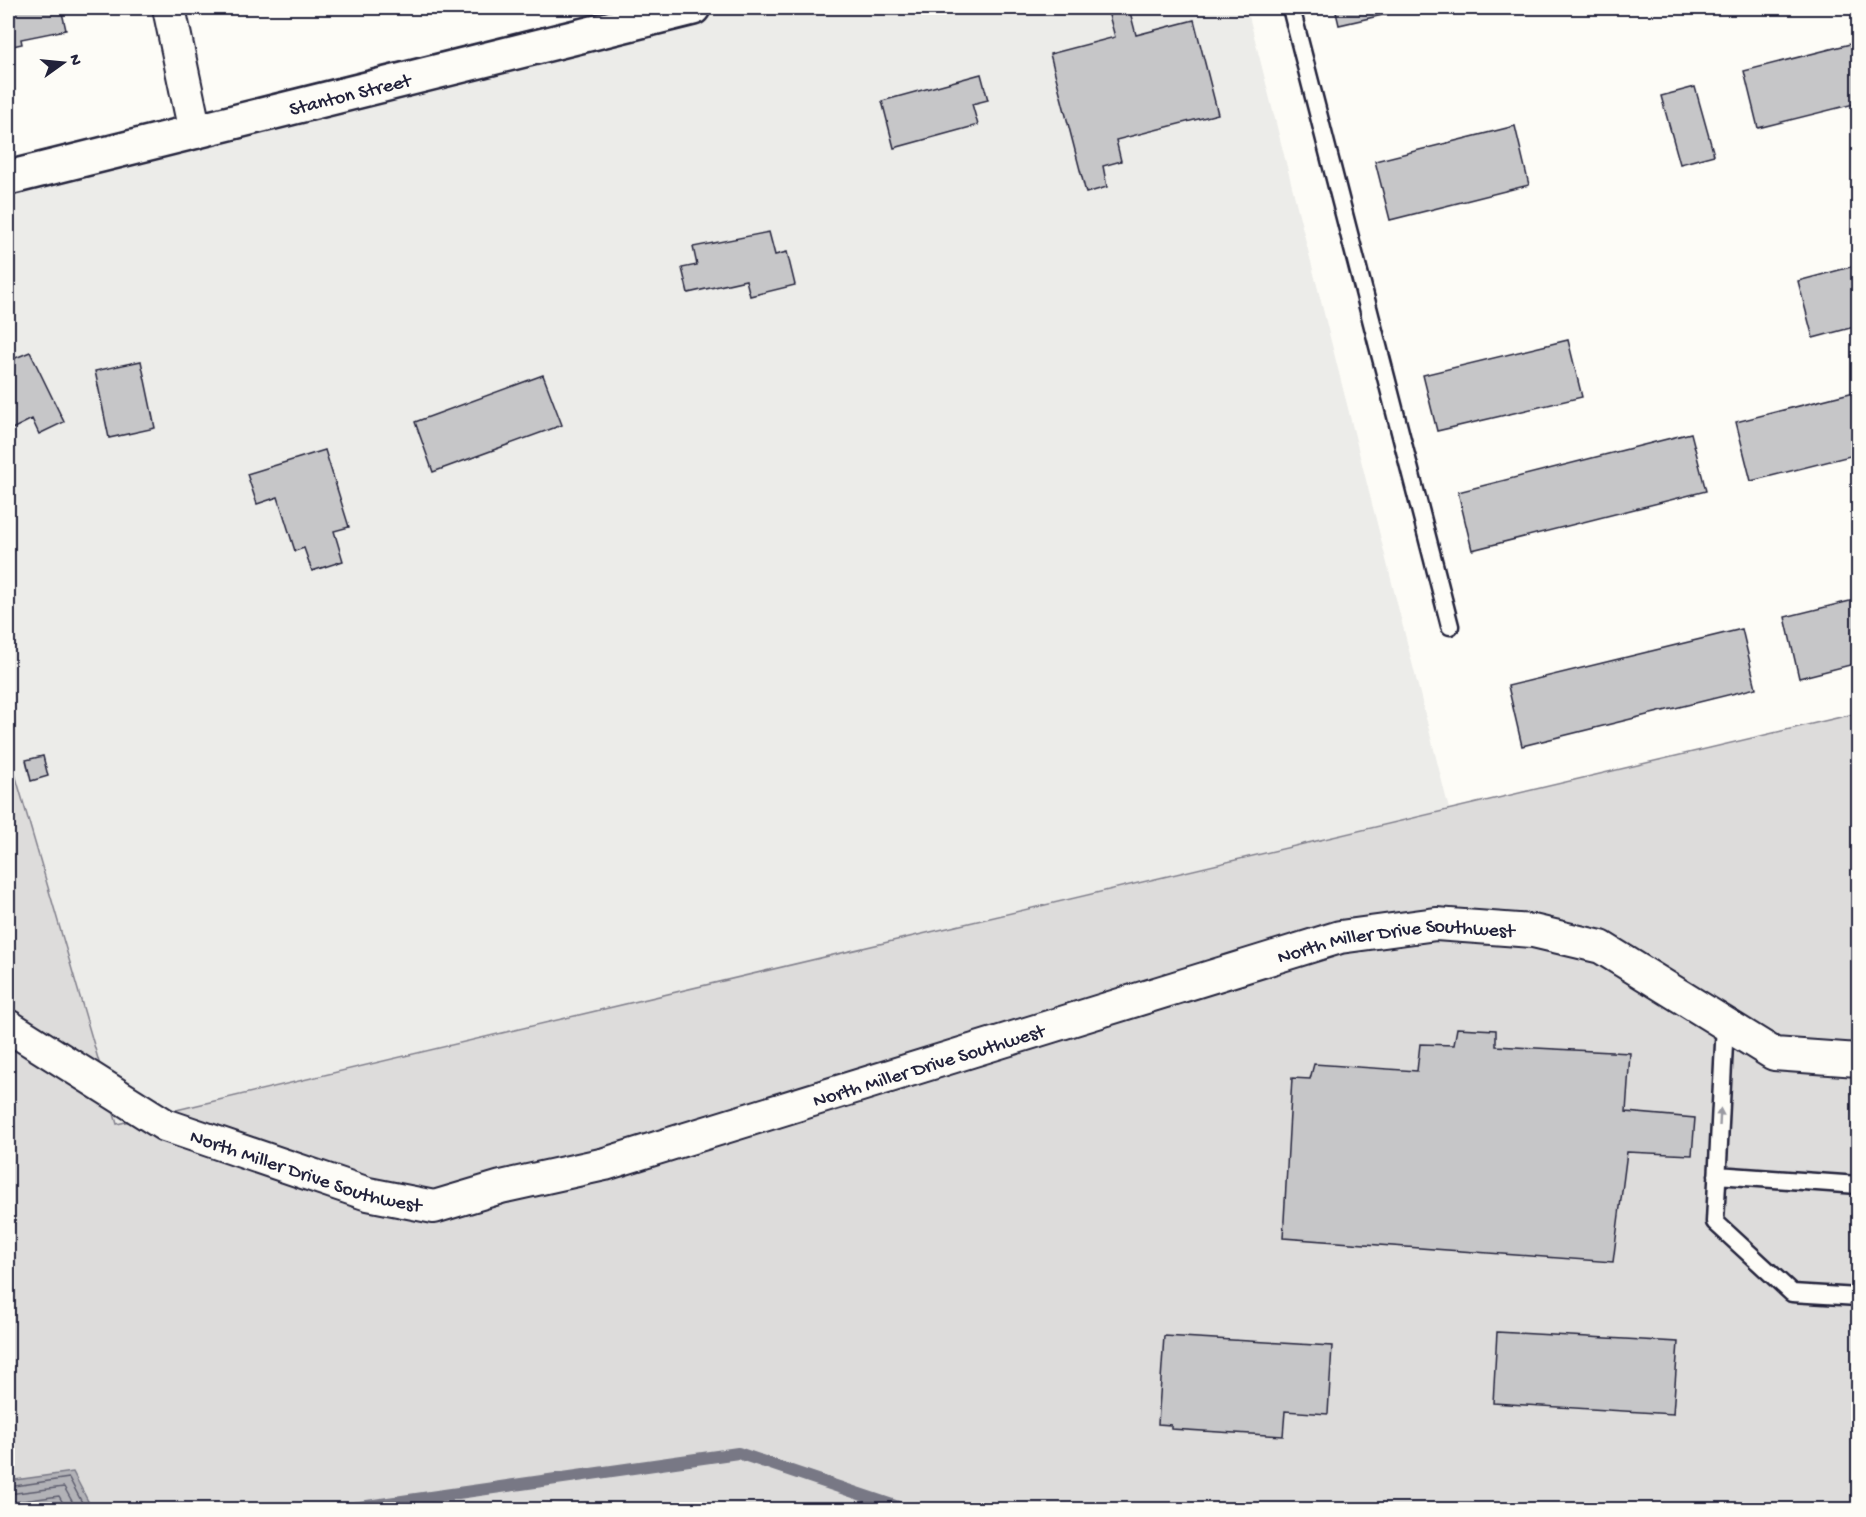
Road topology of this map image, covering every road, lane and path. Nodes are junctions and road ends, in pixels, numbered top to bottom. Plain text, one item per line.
1 (169, 8) edge
2 (693, 8) edge
3 (1291, 8) edge
4 (195, 132) junction
5 (8, 178) edge
6 (1450, 626) dead end
7 (1725, 1024) junction
8 (8, 1026) edge
9 (1858, 1060) edge
10 (1717, 1175) junction
11 (1858, 1185) edge
12 (1858, 1298) edge

1 - 4 street
2 - 4 street, Stanton Street
3 - 6 lane
4 - 5 street, Stanton Street
7 - 8 street, North Miller Drive Southwest
7 - 9 street, North Miller Drive Southwest
10 -> 7 lane
10 - 11 lane
10 - 12 lane

